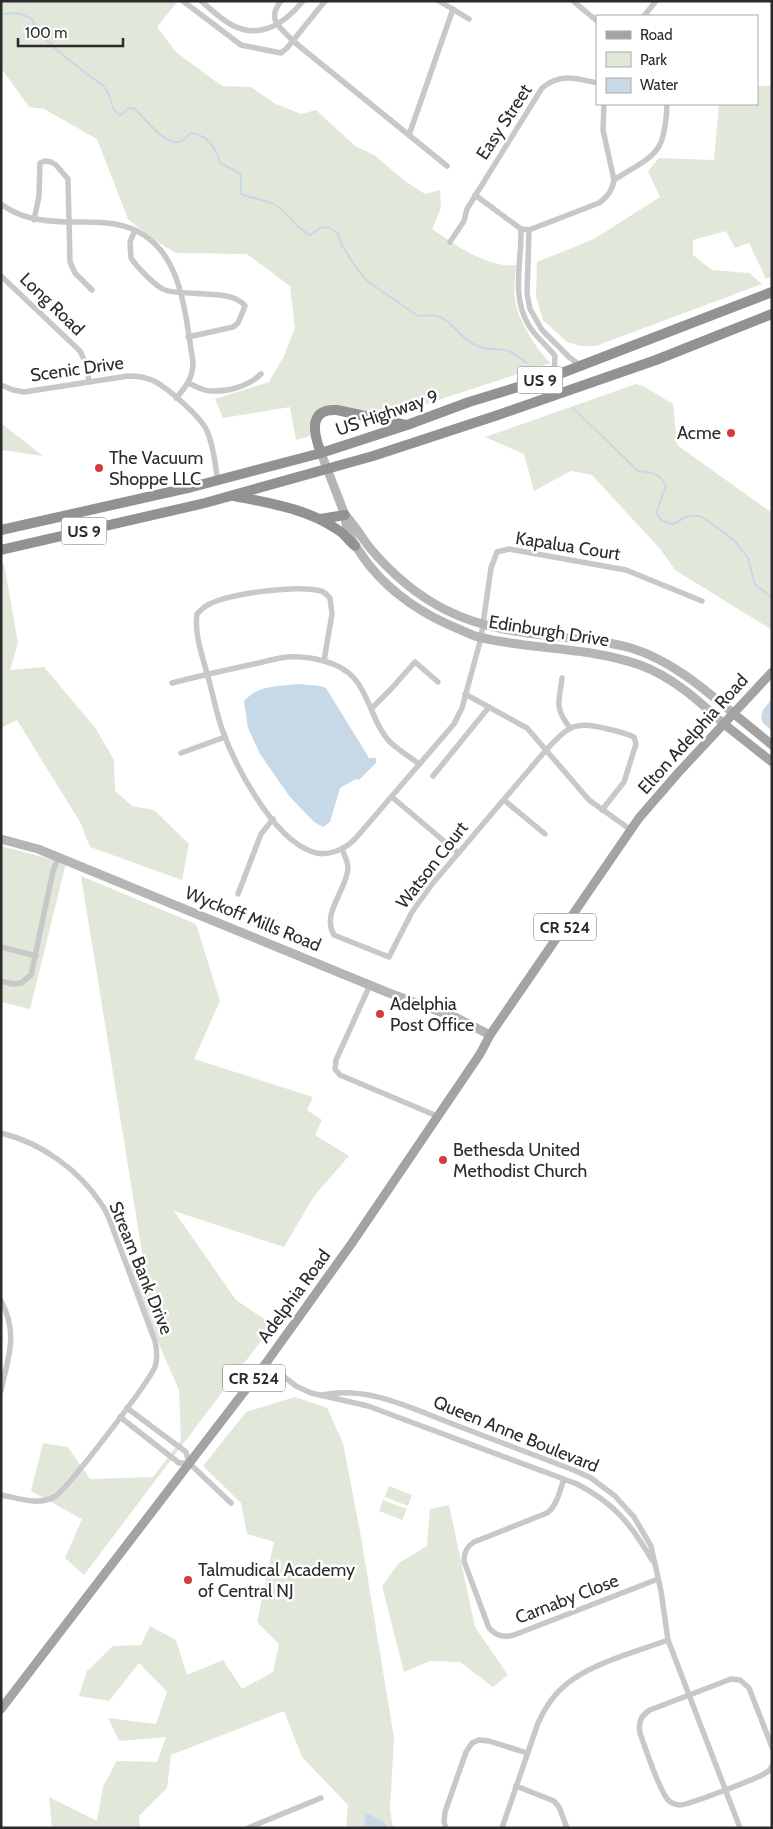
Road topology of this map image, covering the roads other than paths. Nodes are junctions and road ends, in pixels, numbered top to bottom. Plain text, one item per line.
1 (183, 1) edge
2 (281, 1) edge
3 (303, 1) edge
4 (325, 1) edge
5 (439, 1) edge
6 (656, 1) edge
7 (576, 2) edge
8 (205, 3) edge
9 (453, 9) junction
10 (645, 15) edge
11 (470, 19) dead end
12 (596, 20) edge
13 (278, 25) junction
14 (293, 41) junction
15 (596, 83) edge
16 (604, 105) edge
17 (667, 105) edge
18 (409, 135) junction
19 (447, 166) dead end
20 (614, 180) junction
21 (475, 195) junction
22 (1, 204) edge
23 (34, 220) junction
24 (69, 222) junction
25 (521, 228) junction
26 (134, 230) junction
27 (530, 230) junction
28 (450, 242) dead end
29 (1, 276) edge
30 (519, 280) junction
31 (527, 280) junction
32 (92, 290) dead end
33 (772, 292) edge
34 (181, 293) junction
35 (772, 314) edge
36 (188, 336) junction
37 (581, 366) junction
38 (261, 374) dead end
39 (554, 376) junction
40 (89, 381) junction
41 (188, 383) junction
42 (1, 385) edge
43 (176, 398) junction
44 (407, 425) junction
45 (321, 452) junction
46 (327, 470) junction
47 (218, 480) junction
48 (231, 496) junction
49 (345, 515) junction
50 (320, 519) junction
51 (1, 530) edge
52 (355, 546) junction
53 (1, 550) edge
54 (702, 601) dead end
55 (484, 626) junction
56 (481, 638) junction
57 (324, 661) junction
58 (772, 672) edge
59 (207, 673) junction
60 (562, 678) dead end
61 (438, 682) dead end
62 (172, 683) dead end
63 (465, 694) junction
64 (490, 707) junction
65 (372, 708) junction
66 (733, 713) junction
67 (724, 724) junction
68 (570, 728) junction
69 (226, 737) junction
70 (772, 745) edge
71 (546, 750) junction
72 (181, 753) dead end
73 (772, 762) edge
74 (419, 764) junction
75 (433, 776) dead end
76 (392, 797) junction
77 (504, 800) junction
78 (602, 810) junction
79 (273, 819) junction
80 (631, 830) junction
81 (545, 834) dead end
82 (1, 839) edge
83 (342, 849) junction
84 (458, 853) junction
85 (58, 858) junction
86 (238, 894) dead end
87 (1, 947) edge
88 (36, 956) junction
89 (1, 981) edge
90 (370, 985) junction
91 (490, 1035) junction
92 (437, 1116) junction
93 (1, 1133) edge
94 (1, 1301) edge
95 (266, 1363) junction
96 (1, 1391) edge
97 (322, 1395) junction
98 (127, 1408) junction
99 (120, 1417) junction
100 (189, 1463) junction
101 (564, 1479) junction
102 (1, 1495) edge
103 (232, 1502) dead end
104 (655, 1566) junction
105 (658, 1579) junction
106 (668, 1640) junction
107 (688, 1695) junction
108 (1, 1710) edge
109 (772, 1747) edge
110 (527, 1753) junction
111 (772, 1766) edge
112 (516, 1786) junction
113 (725, 1790) junction
114 (321, 1798) dead end
115 (257, 1826) edge
116 (248, 1828) edge
117 (446, 1828) edge
118 (502, 1828) edge
119 (567, 1828) edge
120 (740, 1828) edge

1 - 14 street
2 - 13 street
3 - 13 street
4 - 14 street
5 - 9 street
6 - 10 street
7 - 12 street
8 - 13 street
9 - 11 street
9 - 18 street
13 - 14 street
14 - 18 street
15 - 21 street, Easy Street
16 - 20 street
17 - 20 street
18 - 19 street
20 - 27 street
21 - 25 street
21 - 28 street, Easy Street
22 - 23 street
23 - 24 street
23 - 24 street
24 - 26 street
24 - 32 street
25 - 27 street
25 - 30 street
26 - 34 street
26 - 34 street
27 - 31 street
29 - 40 street, Long Road
30 - 31 street
30 - 39 street
31 - 37 street
33 - 37 highway, US Highway 9 / US 9
34 - 36 street
34 - 36 street
35 - 46 highway, US Highway 9 / US 9
36 - 41 street
37 - 39 highway, US Highway 9 / US 9
38 - 41 street
39 - 44 highway, US Highway 9 / US 9
40 - 42 street, Scenic Drive
40 - 43 street, Scenic Drive
41 - 43 street
43 - 47 street, Scenic Drive
44 - 45 highway, US Highway 9 / US 9
44 - 45 highway
45 - 46 main road, Edinburgh Drive
45 - 47 highway, US Highway 9 / US 9
46 - 48 highway, US Highway 9 / US 9
46 - 49 main road, Edinburgh Drive
47 - 51 highway, US Highway 9 / US 9
48 - 50 highway
48 - 53 highway, US Highway 9 / US 9
49 - 50 highway
49 - 52 main road, Edinburgh Drive
49 - 55 main road, Edinburgh Drive
50 - 52 highway
52 - 56 main road, Edinburgh Drive
54 - 55 street, Kapalua Court
55 - 56 street
55 - 66 main road, Edinburgh Drive
56 - 63 street
56 - 67 main road, Edinburgh Drive
57 - 59 street
57 - 59 street
57 - 65 street
58 - 66 main road, Elton Adelphia Road / CR 524
59 - 62 street
59 - 69 street
60 - 68 street
61 - 65 street
63 - 64 street
63 - 74 street
64 - 71 street
64 - 75 street
65 - 74 street
66 - 67 main road, Elton Adelphia Road / CR 524
66 - 70 main road
67 - 73 main road
67 - 80 main road, Elton Adelphia Road / CR 524
68 - 71 street, Watson Court
68 - 78 street
69 - 72 street
69 - 79 street
71 - 77 street, Watson Court
71 - 78 street
74 - 76 street
76 - 83 street
76 - 84 street
77 - 81 street
77 - 84 street, Watson Court
78 - 80 street
79 - 83 street
79 - 86 street
80 - 91 main road, CR 524
82 - 85 main road, Wyckoff Mills Road
83 - 84 street, Watson Court
85 - 88 street
85 - 90 main road, Wyckoff Mills Road
87 - 88 street
88 - 89 street
90 - 91 main road, Wyckoff Mills Road
90 - 92 street
91 - 92 main road, Adelphia Road / CR 524
92 - 95 main road, Adelphia Road / CR 524
93 - 98 street, Stream Bank Drive
94 - 96 street
95 - 97 street, Queen Anne Boulevard
95 - 100 main road, Adelphia Road / CR 524
97 - 101 street, Queen Anne Boulevard
97 - 104 street, Queen Anne Boulevard
98 - 99 street, Stream Bank Drive
98 - 100 street
99 - 100 street
99 - 102 street, Stream Bank Drive
100 - 103 street
100 - 108 main road, Adelphia Road / CR 524
101 - 104 street, Queen Anne Boulevard
101 - 105 street, Carnaby Close
104 - 105 street, Queen Anne Boulevard
105 - 106 street, Queen Anne Boulevard
106 - 107 street, Queen Anne Boulevard
106 - 110 street
107 - 109 street
107 - 113 street, Queen Anne Boulevard
107 - 113 street
110 - 112 street
110 - 117 street
111 - 113 street
112 - 118 street
112 - 119 street
113 - 120 street, Queen Anne Boulevard
114 - 115 street
115 - 116 street

